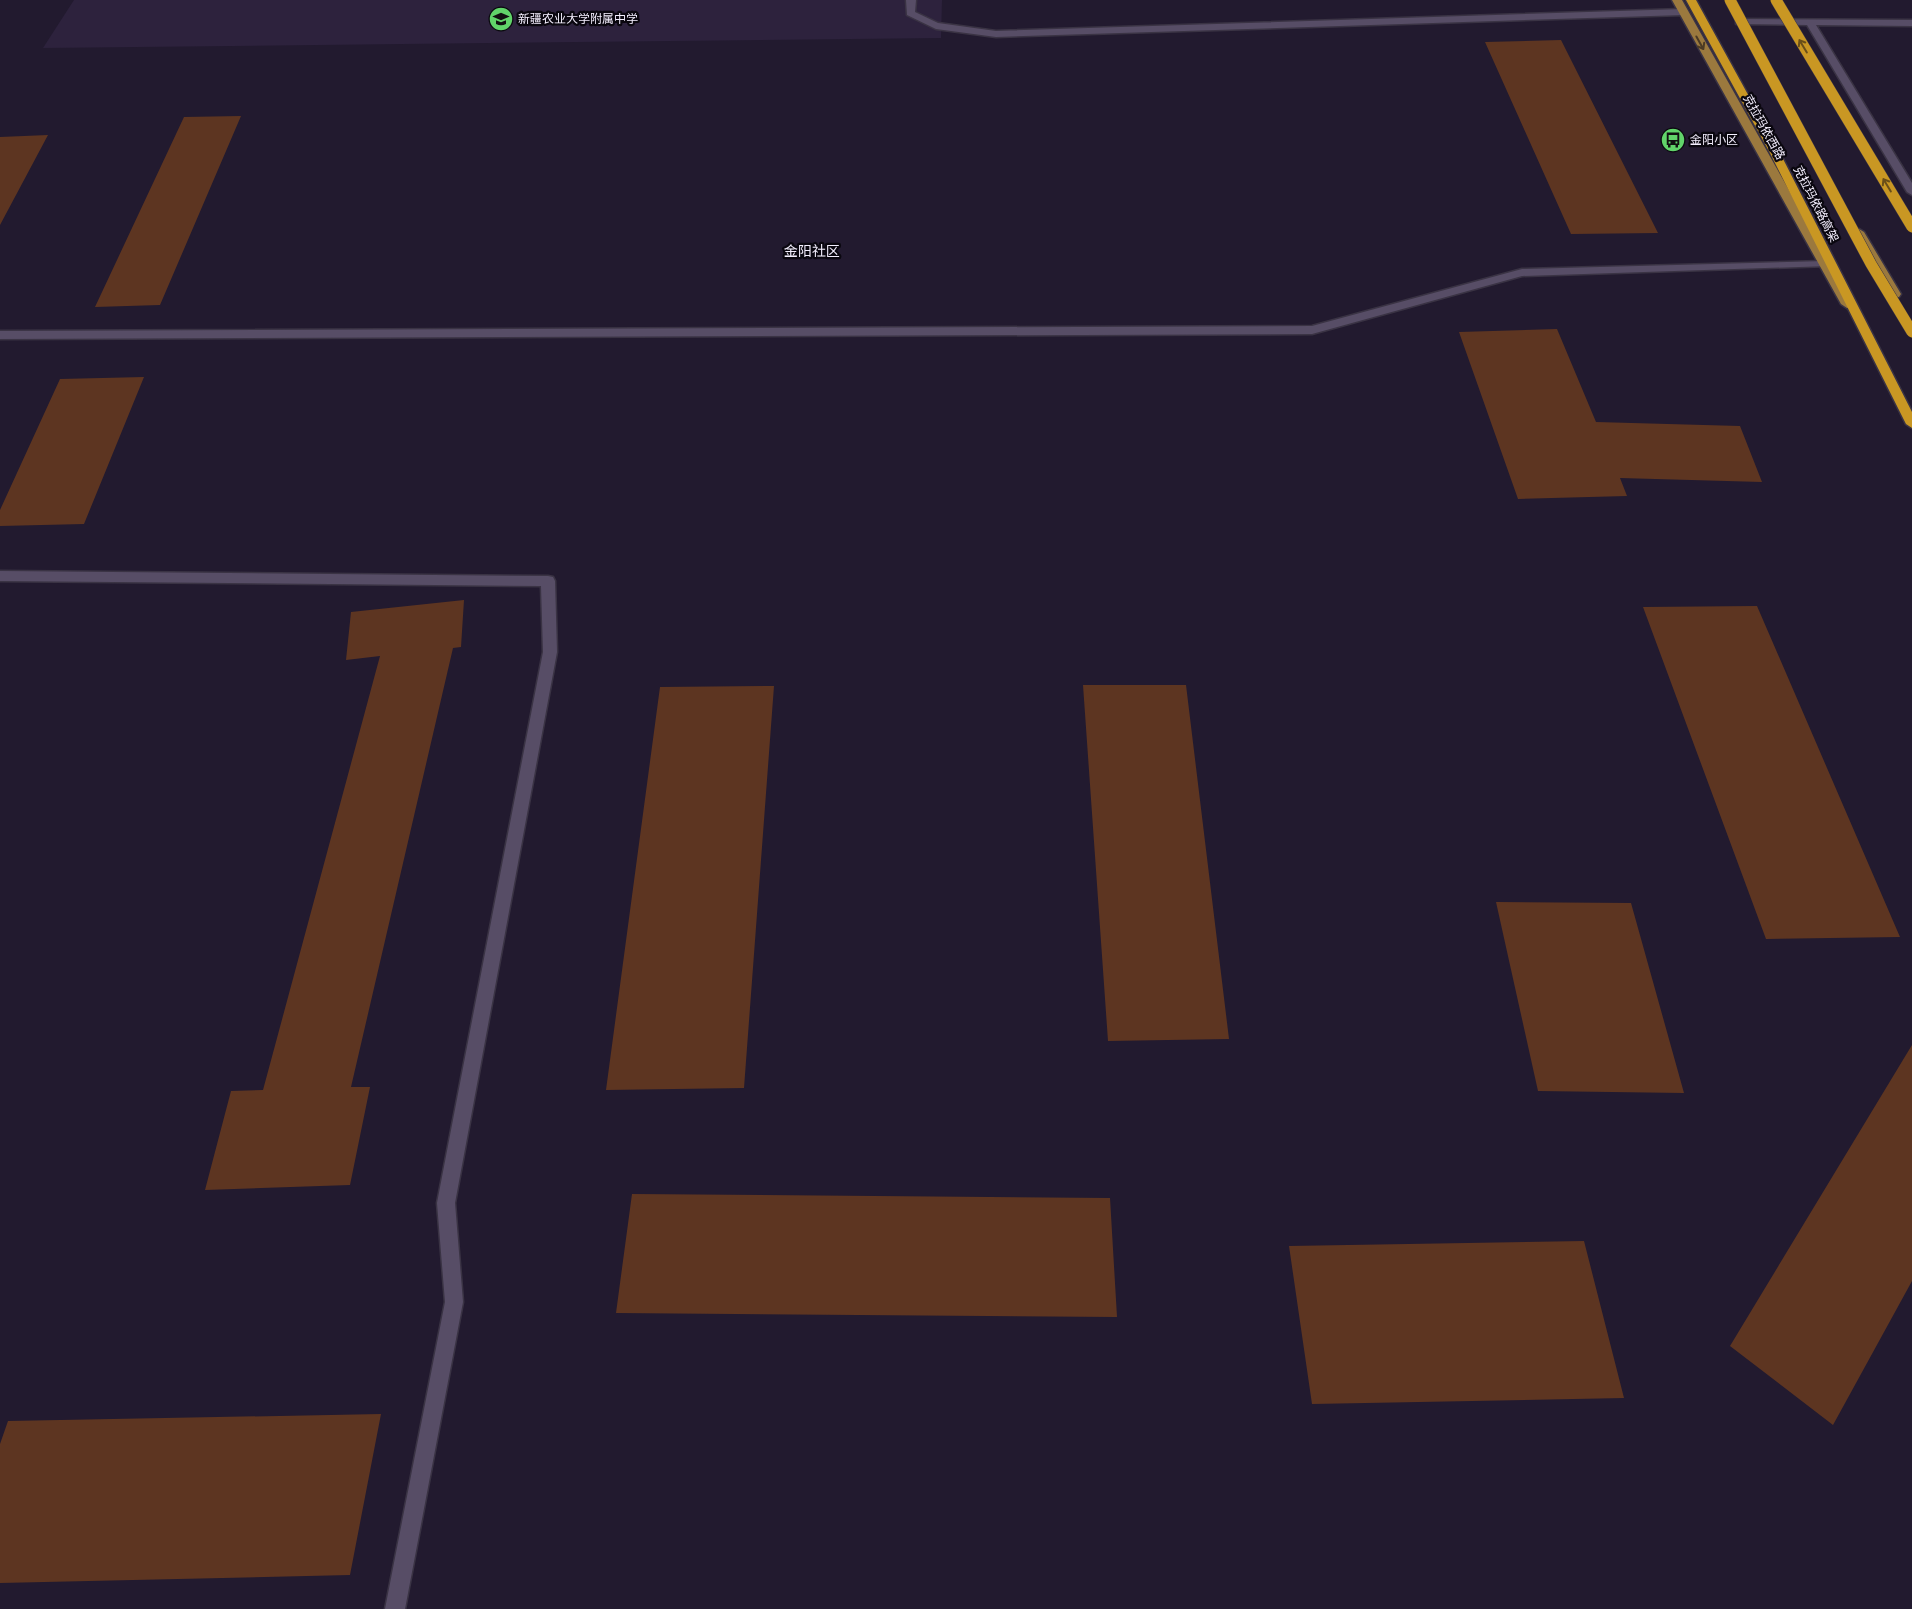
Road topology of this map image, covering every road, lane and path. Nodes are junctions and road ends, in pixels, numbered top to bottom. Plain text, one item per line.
1 (911, 0) edge
2 (1677, 0) edge
3 (1691, 0) edge
4 (1728, 0) edge
5 (1776, 0) edge
6 (1683, 12) junction
7 (1739, 22) junction
8 (1810, 23) junction
9 (1912, 23) edge
10 (1912, 192) edge
11 (1912, 227) edge
12 (1825, 264) junction
13 (1912, 324) edge
14 (1912, 332) edge
15 (0, 335) edge
16 (1912, 426) edge
17 (0, 576) edge
18 (396, 1609) edge

1 - 6 street
2 - 6 main road, 克拉玛依西路
3 - 16 highway, 克拉玛依路高架
4 - 7 main road
4 - 14 highway, 克拉玛依路高架, bridge
11 -> 5 highway, bridge
6 -> 12 main road, 克拉玛依西路
7 - 8 street
7 - 13 main road
8 - 9 street
8 - 10 street
12 - 15 street
12 - 16 main road, 克拉玛依西路
17 - 18 street

